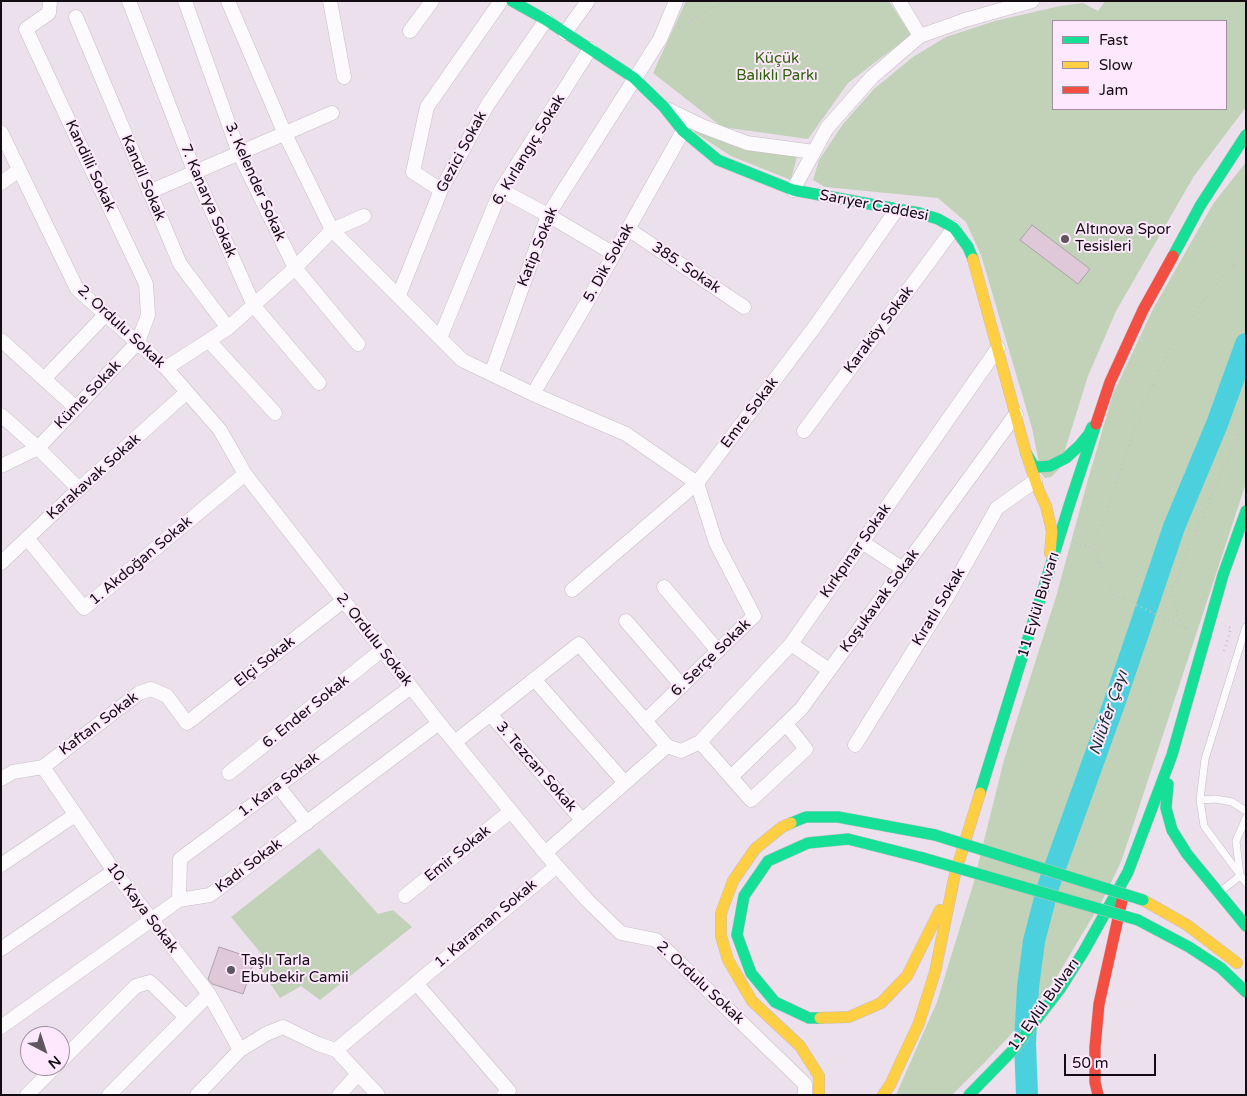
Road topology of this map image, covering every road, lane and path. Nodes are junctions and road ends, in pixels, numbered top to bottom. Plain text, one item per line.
1 (50, 1) edge
2 (129, 1) edge
3 (185, 1) edge
4 (228, 1) edge
5 (330, 1) edge
6 (432, 1) edge
7 (502, 1) edge
8 (512, 1) edge
9 (588, 1) edge
10 (676, 1) edge
11 (725, 1) edge
12 (899, 1) edge
13 (1022, 2) edge
14 (76, 17) dead end
15 (546, 20) junction
16 (410, 31) dead end
17 (565, 33) junction
18 (920, 36) junction
19 (660, 39) junction
20 (590, 49) junction
21 (344, 77) dead end
22 (634, 78) junction
23 (664, 107) junction
24 (332, 113) dead end
25 (683, 131) junction
26 (1, 132) edge
27 (285, 134) junction
28 (1246, 135) edge
29 (814, 152) junction
30 (239, 153) junction
31 (20, 170) junction
32 (195, 173) junction
33 (1, 183) edge
34 (441, 190) junction
35 (501, 190) junction
36 (793, 190) junction
37 (149, 192) junction
38 (897, 209) junction
39 (548, 215) junction
40 (364, 216) dead end
41 (954, 228) junction
42 (628, 229) junction
43 (332, 230) junction
44 (1246, 250) edge
45 (614, 254) junction
46 (295, 268) junction
47 (398, 295) junction
48 (254, 306) junction
49 (744, 307) dead end
50 (105, 315) junction
51 (228, 328) junction
52 (440, 338) junction
53 (1, 340) edge
54 (209, 341) junction
55 (138, 342) junction
56 (358, 344) dead end
57 (998, 348) junction
58 (166, 368) junction
59 (491, 374) junction
60 (44, 379) junction
61 (319, 383) dead end
62 (1109, 386) junction
63 (187, 392) junction
64 (533, 394) junction
65 (76, 408) junction
66 (275, 413) dead end
67 (1, 414) edge
68 (1016, 414) junction
69 (1246, 418) edge
70 (804, 431) dead end
71 (38, 448) junction
72 (1026, 453) junction
73 (1, 466) edge
74 (245, 474) junction
75 (1035, 481) junction
76 (697, 483) junction
77 (79, 489) junction
78 (1246, 511) edge
79 (27, 538) junction
80 (862, 542) junction
81 (1073, 544) dead end
82 (1093, 548) junction
83 (1, 563) edge
84 (903, 569) junction
85 (1046, 582) junction
86 (664, 587) dead end
87 (572, 590) dead end
88 (343, 601) junction
89 (626, 621) dead end
90 (1246, 627) edge
91 (1231, 628) dead end
92 (791, 644) junction
93 (382, 650) junction
94 (1224, 650) dead end
95 (718, 651) junction
96 (829, 670) junction
97 (534, 679) junction
98 (682, 686) junction
99 (411, 687) junction
100 (490, 714) junction
101 (645, 721) junction
102 (187, 723) joint
103 (439, 723) junction
104 (786, 724) junction
105 (455, 742) junction
106 (700, 742) junction
107 (855, 745) dead end
108 (667, 746) junction
109 (1172, 755) junction
110 (42, 767) junction
111 (230, 773) dead end
112 (731, 777) junction
113 (1, 780) edge
114 (624, 783) junction
115 (278, 786) junction
116 (1200, 800) junction
117 (511, 811) junction
118 (1246, 811) edge
119 (75, 815) junction
120 (1246, 818) edge
121 (582, 820) junction
122 (307, 822) junction
123 (545, 853) junction
124 (1, 865) edge
125 (557, 866) junction
126 (114, 872) junction
127 (1128, 872) junction
128 (1240, 876) junction
129 (954, 882) junction
130 (1246, 883) edge
131 (1219, 892) junction
132 (406, 896) dead end
133 (179, 900) junction
134 (151, 920) junction
135 (1246, 926) edge
136 (1, 949) edge
137 (1221, 968) junction
138 (1246, 970) edge
139 (416, 983) junction
140 (1246, 992) edge
141 (209, 994) junction
142 (1246, 1005) edge
143 (186, 1017) junction
144 (1, 1027) edge
145 (240, 1050) junction
146 (336, 1050) junction
147 (70, 1052) edge
148 (358, 1074) junction
149 (46, 1076) edge
150 (972, 1092) edge
151 (27, 1095) edge
152 (109, 1095) edge
153 (197, 1095) edge
154 (339, 1095) edge
155 (378, 1095) edge
156 (504, 1095) edge
157 (805, 1095) edge
158 (819, 1095) edge
159 (883, 1095) edge
160 (1098, 1095) edge

1 - 55 street, Kandilli Sokak
2 - 32 street, 7. Kanarya Sokak
3 - 30 street, 3. Kelender Sokak
4 - 27 street
5 - 21 street
6 - 16 street
7 - 34 street
8 - 15 main road, Sarıyer Caddesi
9 - 17 street
10 - 19 street, Katip Sokak
11 - 19 path
12 - 18 street
13 - 18 street
14 - 37 street, Kandil Sokak
15 - 17 main road, Sarıyer Caddesi
15 - 34 street, Gezici Sokak
17 - 20 main road, Sarıyer Caddesi
18 - 29 street
19 - 22 street, Katip Sokak
20 - 22 main road, Sarıyer Caddesi
20 - 35 street, 6. Kırlangıç Sokak
22 - 23 main road, Sarıyer Caddesi
22 - 39 street, Katip Sokak
23 - 25 main road, Sarıyer Caddesi
23 - 29 street
24 - 27 street
25 - 36 main road, Sarıyer Caddesi
25 - 42 street, 5. Dik Sokak
26 - 31 street, 2. Ordulu Sokak
27 - 30 street
27 - 43 street
28 - 62 main road, 11 Eylül Bulvarı
29 - 36 street
30 - 32 street
30 - 46 street, 3. Kelender Sokak
31 - 33 street
31 - 50 street, 2. Ordulu Sokak
32 - 37 street
32 - 48 street, 7. Kanarya Sokak
34 - 47 street, Gezici Sokak
35 - 39 street
35 - 52 street, 6. Kırlangıç Sokak
36 - 38 main road, Sarıyer Caddesi
37 - 51 street, Kandil Sokak
38 - 41 main road, Sarıyer Caddesi
38 - 76 street, Emre Sokak
39 - 45 street
39 - 59 street, Katip Sokak
40 - 43 street
41 - 57 main road, Sarıyer Caddesi
41 - 70 street, Karaköy Sokak
42 - 45 street, 5. Dik Sokak
42 - 49 street, 385. Sokak
43 - 46 street
43 - 47 street
44 - 82 path
45 - 64 street, 5. Dik Sokak
46 - 48 street
46 - 56 street, 3. Kelender Sokak
47 - 52 street
48 - 51 street
48 - 61 street, 7. Kanarya Sokak
50 - 55 street, 2. Ordulu Sokak
50 - 60 street
51 - 54 street
52 - 59 street
53 - 60 street
54 - 58 street
54 - 66 street
55 - 58 street, 2. Ordulu Sokak
55 - 65 street, Küme Sokak
57 - 68 main road, Sarıyer Caddesi
57 - 80 street, Kırkpınar Sokak
58 - 63 street, 2. Ordulu Sokak
59 - 64 street
60 - 65 street
62 - 72 main road
62 - 85 main road, 11 Eylül Bulvarı
63 - 74 street, 2. Ordulu Sokak
63 - 77 street, Karakavak Sokak
64 - 76 street
65 - 71 street, Küme Sokak
67 - 71 street
68 - 72 main road, Sarıyer Caddesi
68 - 84 street, Koşukavak Sokak
69 - 82 path
71 - 73 street
71 - 77 street
72 - 75 main road, Sarıyer Caddesi
74 - 79 street, 1. Akdoğan Sokak
74 - 88 street, 2. Ordulu Sokak
75 - 85 main road, Sarıyer Caddesi
75 - 107 street, Kıratlı Sokak
76 - 87 street, Emre Sokak
76 - 95 street, 6. Serçe Sokak
77 - 79 street, Karakavak Sokak
78 - 109 main road, 11 Eylül Bulvarı
79 - 83 street, Karakavak Sokak
80 - 84 street
80 - 92 street, Kırkpınar Sokak
81 - 82 path
84 - 96 street, Koşukavak Sokak
85 - 129 main road, 11 Eylül Bulvarı
86 - 95 street
88 - 93 street, 2. Ordulu Sokak
88 - 102 street, Elçi Sokak
89 - 98 street
90 - 116 lane
91 - 94 path
92 - 96 street
92 - 106 street, Kırkpınar Sokak
93 - 99 street, 2. Ordulu Sokak
93 - 111 street, 6. Ender Sokak
95 - 98 street, 6. Serçe Sokak
96 - 104 street, Koşukavak Sokak
97 - 100 street
97 - 101 street
97 - 114 street
98 - 101 street, 6. Serçe Sokak
99 - 103 street, 2. Ordulu Sokak
99 - 115 street, 1. Kara Sokak
100 - 105 street
100 - 121 street, 3. Tezcan Sokak
101 - 108 street
102 - 110 street, Kaftan Sokak
103 - 105 street, 2. Ordulu Sokak
103 - 122 street, Kadı Sokak
104 - 112 street, Koşukavak Sokak
104 - 112 street
105 - 117 street, 2. Ordulu Sokak
106 - 108 street, Kırkpınar Sokak
106 - 112 street
108 - 114 street
109 - 127 main road, 11 Eylül Bulvarı
109 - 131 main road
110 - 113 street, Kaftan Sokak
110 - 119 street, 10. Kaya Sokak
114 - 121 street
115 - 122 street
115 - 133 street, 1. Kara Sokak
116 - 118 lane
116 - 128 lane
117 - 123 street, 2. Ordulu Sokak
117 - 132 street, Emir Sokak
119 - 124 street
119 - 126 street, 10. Kaya Sokak
120 - 128 lane
121 - 123 street
122 - 133 street, Kadı Sokak
123 - 125 street, 2. Ordulu Sokak
125 - 139 street, 1. Karaman Sokak
125 - 157 street, 2. Ordulu Sokak
126 - 134 street, 10. Kaya Sokak
126 - 136 street
127 - 150 main road, 11 Eylül Bulvarı
127 - 160 main road
128 - 130 lane
128 - 131 lane
129 - 137 main road, bridge
129 - 159 main road, 11 Eylül Bulvarı
131 - 135 main road
133 - 134 street, Kadı Sokak
134 - 141 street, 10. Kaya Sokak
134 - 144 street, Kadı Sokak
137 - 140 main road
137 - 142 main road
138 - 158 main road, bridge
139 - 146 street, 1. Karaman Sokak
139 - 156 street
141 - 143 street
141 - 145 street, 10. Kaya Sokak
143 - 147 street
143 - 152 street
145 - 146 street
145 - 153 street
146 - 148 street
148 - 154 street
148 - 155 street
149 - 151 street

